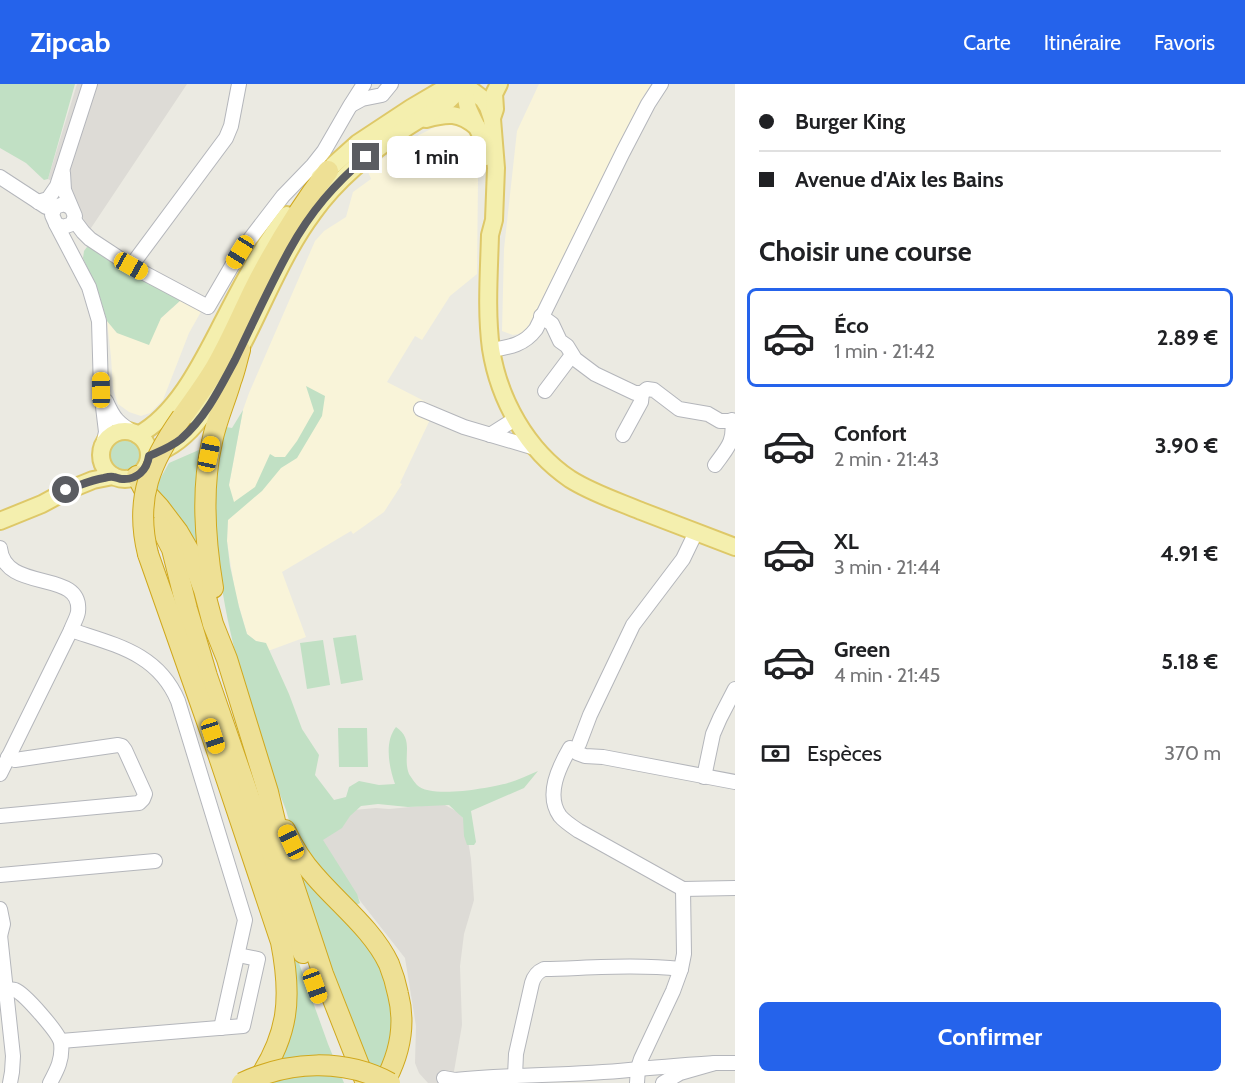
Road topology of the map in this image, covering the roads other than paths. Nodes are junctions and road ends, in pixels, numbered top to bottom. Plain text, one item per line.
1 (90, 84) edge
2 (239, 84) edge
3 (364, 84) edge
4 (391, 84) edge
5 (463, 84) edge
6 (469, 84) edge
7 (499, 84) edge
8 (661, 84) edge
9 (350, 106) junction
10 (414, 123) junction
11 (485, 123) junction
12 (63, 171) junction
13 (328, 171) junction
14 (0, 177) edge
15 (57, 186) junction
16 (38, 202) junction
17 (63, 216) junction
18 (90, 238) junction
19 (77, 260) junction
20 (131, 266) junction
21 (541, 316) junction
22 (489, 329) junction
23 (518, 343) junction
24 (240, 350) junction
25 (491, 350) junction
26 (572, 354) junction
27 (499, 386) junction
28 (101, 390) junction
29 (545, 391) dead end
30 (642, 393) junction
31 (421, 409) dead end
32 (515, 419) junction
33 (734, 421) edge
34 (136, 434) junction
35 (490, 435) junction
36 (623, 435) dead end
37 (535, 448) junction
38 (102, 453) junction
39 (149, 456) junction
40 (715, 465) dead end
41 (124, 477) junction
42 (66, 490) junction
43 (0, 522) edge
44 (696, 532) junction
45 (735, 547) edge
46 (0, 548) edge
47 (71, 630) junction
48 (226, 658) junction
49 (207, 675) junction
50 (735, 689) edge
51 (576, 747) junction
52 (8, 757) junction
53 (0, 774) edge
54 (704, 777) junction
55 (735, 782) edge
56 (268, 792) junction
57 (0, 816) edge
58 (155, 861) dead end
59 (0, 875) edge
60 (735, 888) edge
61 (683, 889) junction
62 (0, 909) edge
63 (276, 928) junction
64 (0, 938) edge
65 (238, 955) junction
66 (681, 969) junction
67 (6, 990) junction
68 (221, 1028) junction
69 (5, 1036) edge
70 (652, 1038) junction
71 (61, 1041) junction
72 (716, 1062) junction
73 (735, 1064) edge
74 (656, 1067) junction
75 (514, 1076) junction
76 (444, 1078) dead end
77 (531, 1079) edge
78 (638, 1079) edge
79 (10, 1083) edge
80 (50, 1083) edge
81 (242, 1083) edge
82 (256, 1083) edge
83 (352, 1083) edge
84 (381, 1083) edge
85 (661, 1083) edge
86 (679, 1083) edge

1 - 12 street
2 - 20 street
3 - 9 street
4 - 9 street
5 - 6 main road
5 - 10 main road
5 - 11 main road
5 - 13 main road
7 - 11 main road
8 - 21 street
9 - 20 street
10 - 11 main road
10 - 24 main road
11 - 22 main road
12 - 15 street
12 - 17 street
13 - 34 main road
13 - 63 highway, bridge
14 - 16 street
15 - 16 street
15 - 17 street
16 - 17 street
17 - 18 street
17 - 19 street
18 - 19 street
18 - 20 street
19 - 28 street
21 - 23 street
21 - 26 street
22 - 23 street
22 - 25 main road
23 - 25 street
23 - 27 street
24 - 39 main road
24 - 48 highway
25 - 27 main road
26 - 29 street
26 - 30 street
27 - 32 main road
28 - 34 street
28 - 38 street
30 - 33 street
30 - 36 street
31 - 35 street
32 - 35 street
32 - 37 main road
33 - 40 street
34 - 38 main road
34 - 39 main road
35 - 37 street
37 - 44 main road
38 - 41 main road
38 - 42 main road
39 - 41 main road
41 - 42 main road
41 - 48 highway
41 - 49 highway
42 - 43 main road
44 - 45 main road
44 - 51 street
46 - 47 street
47 - 52 street
47 - 65 street
48 - 56 highway
49 - 63 highway
49 - 83 highway
50 - 54 street
51 - 54 street
51 - 61 street
52 - 53 street
52 - 57 street
54 - 55 street
56 - 84 highway
56 - 84 highway
58 - 59 street
60 - 61 street
61 - 66 street
62 - 64 street
63 - 82 highway
64 - 67 street
65 - 68 street
65 - 68 street
66 - 70 street
66 - 75 street
67 - 69 street
67 - 71 street
68 - 71 street
69 - 79 street
70 - 74 street
70 - 78 street
71 - 80 street
72 - 73 street
72 - 74 street
72 - 85 street
73 - 86 street
74 - 78 street
74 - 85 street
75 - 76 street
75 - 77 street
77 - 78 street
81 - 84 highway, bridge

